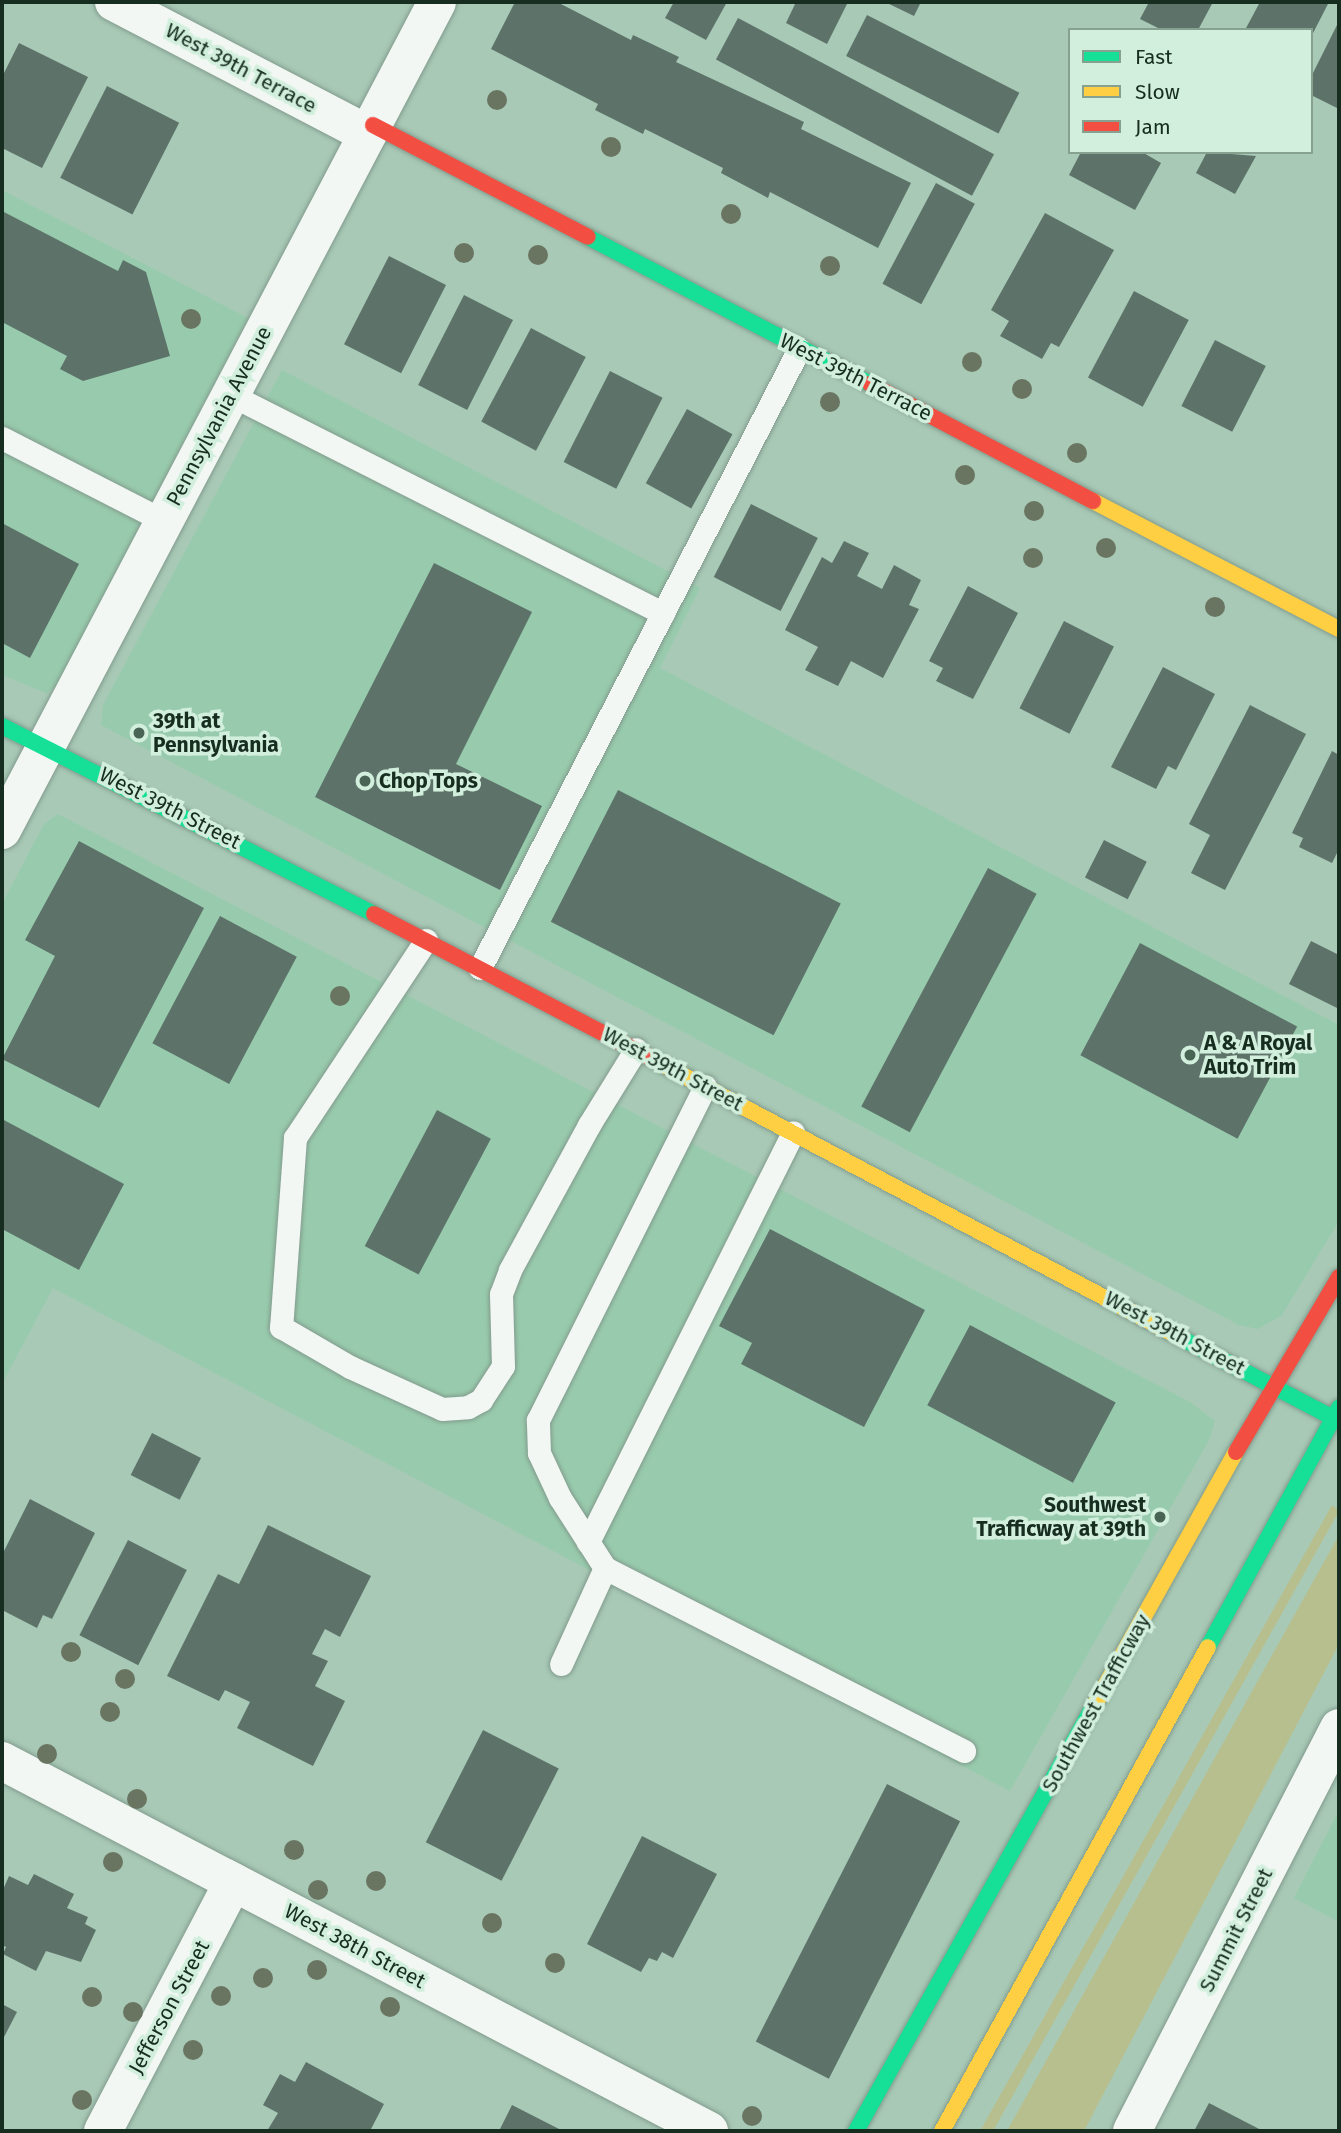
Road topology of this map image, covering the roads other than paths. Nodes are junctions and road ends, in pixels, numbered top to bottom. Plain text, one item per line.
1 (114, 2) edge
2 (438, 2) edge
3 (370, 130) junction
4 (799, 349) junction
5 (231, 395) junction
6 (2, 438) edge
7 (164, 521) junction
8 (663, 613) junction
9 (1339, 629) edge
10 (2, 726) edge
11 (46, 747) junction
12 (2, 830) edge
13 (426, 940) junction
14 (480, 968) junction
15 (636, 1049) junction
16 (705, 1086) junction
17 (793, 1132) junction
18 (1339, 1278) edge
19 (1274, 1385) junction
20 (1337, 1416) edge
21 (588, 1542) junction
22 (605, 1568) junction
23 (561, 1664) dead end
24 (1339, 1728) edge
25 (964, 1751) dead end
26 (2, 1761) edge
27 (233, 1882) junction
28 (103, 2131) edge
29 (709, 2131) edge
30 (856, 2131) edge
31 (942, 2131) edge
32 (1132, 2131) edge

1 - 3 street, West 39th Terrace
2 - 3 street, Pennsylvania Avenue
3 - 4 main road, West 39th Terrace
3 - 5 street, Pennsylvania Avenue
4 - 8 lane
4 - 9 main road, West 39th Terrace
5 - 7 street, Pennsylvania Avenue
5 - 8 lane
6 - 7 lane
7 - 11 street, Pennsylvania Avenue
8 - 14 lane
10 - 11 main road, West 39th Street
11 - 12 street, Pennsylvania Avenue
11 - 13 main road, West 39th Street
13 - 14 main road, West 39th Street
13 - 15 lane
14 - 15 main road, West 39th Street
15 - 16 main road, West 39th Street
16 - 17 main road, West 39th Street
16 - 21 lane
17 - 19 main road, West 39th Street
17 - 21 lane
18 - 19 main road, Southwest Trafficway
19 - 20 main road, West 39th Street
19 - 30 main road, Southwest Trafficway
20 - 31 main road
21 - 22 lane
22 - 23 lane
22 - 25 lane
24 - 32 street, Summit Street
26 - 27 street, West 38th Street
27 - 28 street, Jefferson Street
27 - 29 street, West 38th Street

